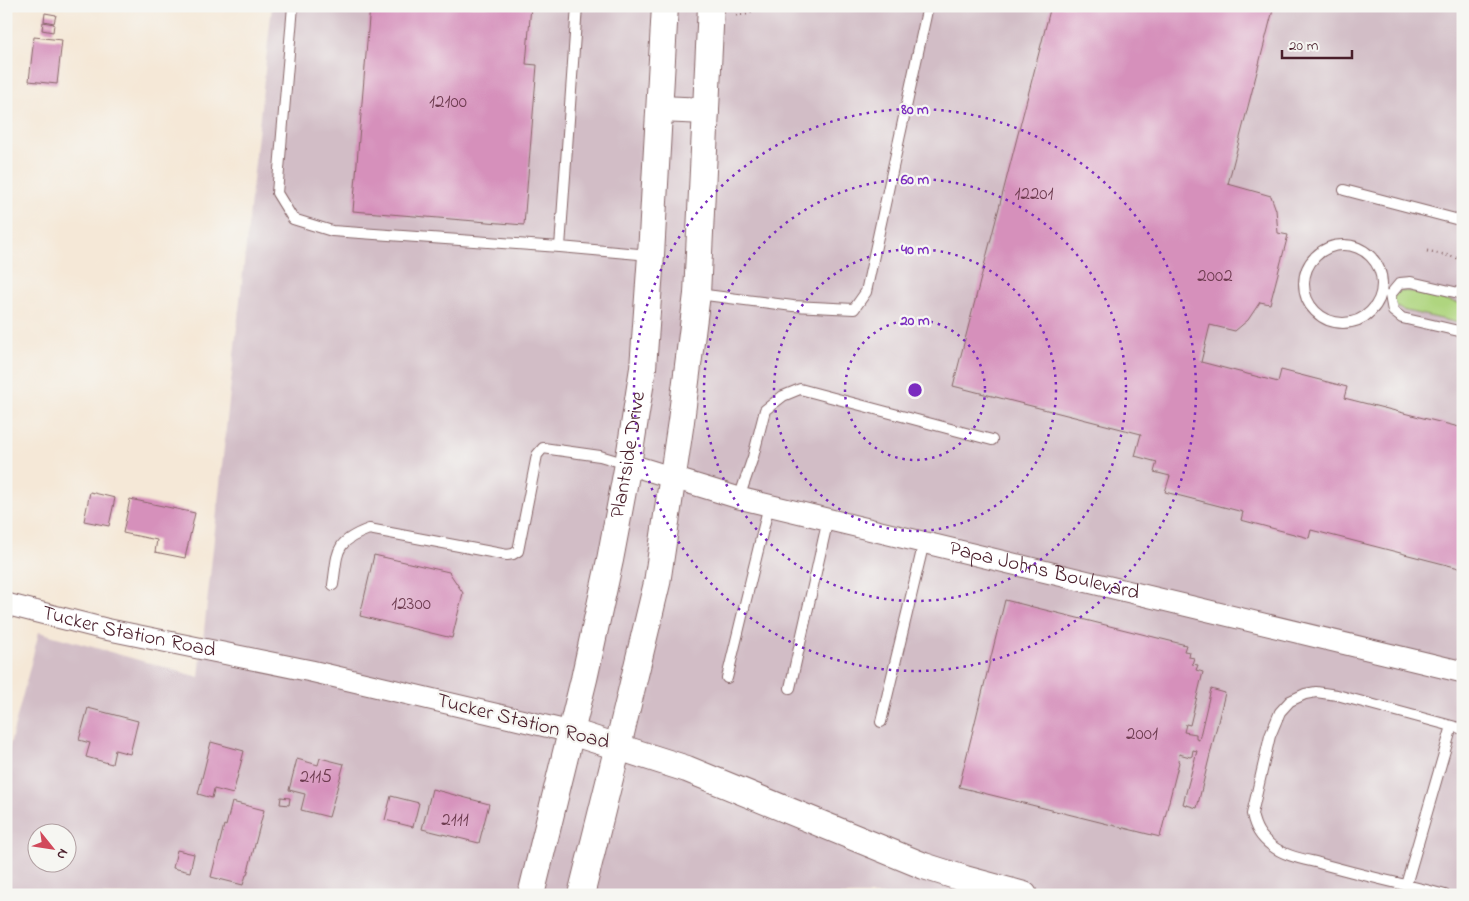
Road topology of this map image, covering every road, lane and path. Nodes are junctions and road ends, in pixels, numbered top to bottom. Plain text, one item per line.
1 (293, 6) edge
2 (577, 6) edge
3 (665, 6) edge
4 (759, 6) edge
5 (928, 6) edge
6 (722, 10) edge
7 (660, 109) junction
8 (706, 110) junction
9 (1344, 190) dead end
10 (1463, 221) edge
11 (560, 247) junction
12 (1427, 251) dead end
13 (651, 255) junction
14 (1463, 259) edge
15 (697, 294) junction
16 (1463, 294) edge
17 (1385, 295) junction
18 (1463, 332) edge
19 (992, 440) dead end
20 (628, 464) junction
21 (673, 478) junction
22 (739, 498) junction
23 (769, 505) junction
24 (828, 519) junction
25 (924, 542) junction
26 (333, 584) dead end
27 (6, 604) edge
28 (1463, 672) edge
29 (727, 678) dead end
30 (790, 688) dead end
31 (882, 722) dead end
32 (1452, 726) junction
33 (1463, 729) edge
34 (571, 732) junction
35 (618, 746) junction
36 (1406, 885) junction
37 (978, 889) edge
38 (531, 895) edge
39 (581, 895) edge
40 (1024, 895) edge
41 (1445, 895) edge

1 - 11 lane
2 - 11 lane
3 - 7 street, Plantside Drive
4 - 6 path
5 - 15 lane
6 - 8 street
7 - 8 street
7 - 13 street, Plantside Drive
8 - 15 street
9 - 10 lane
11 - 13 lane
12 - 14 path
13 - 20 street, Plantside Drive
15 - 21 street
16 - 17 lane
17 - 17 lane
17 - 18 lane
19 - 22 lane
20 - 21 street, Papa Johns Boulevard
20 - 26 lane
20 - 34 street, Plantside Drive
21 - 22 street, Papa Johns Boulevard
21 - 35 street
22 - 23 street, Papa Johns Boulevard
23 - 24 street, Papa Johns Boulevard
23 - 29 lane
24 - 25 street, Papa Johns Boulevard
24 - 30 lane
25 - 28 street, Papa Johns Boulevard
25 - 31 lane
27 - 34 street, Tucker Station Road
32 - 33 lane
32 - 36 lane
32 - 36 lane
34 - 35 street, Tucker Station Road
34 - 38 street, Plantside Drive
35 - 37 street, Tucker Station Road
35 - 39 street
36 - 41 lane
37 - 40 street, Tucker Station Road

